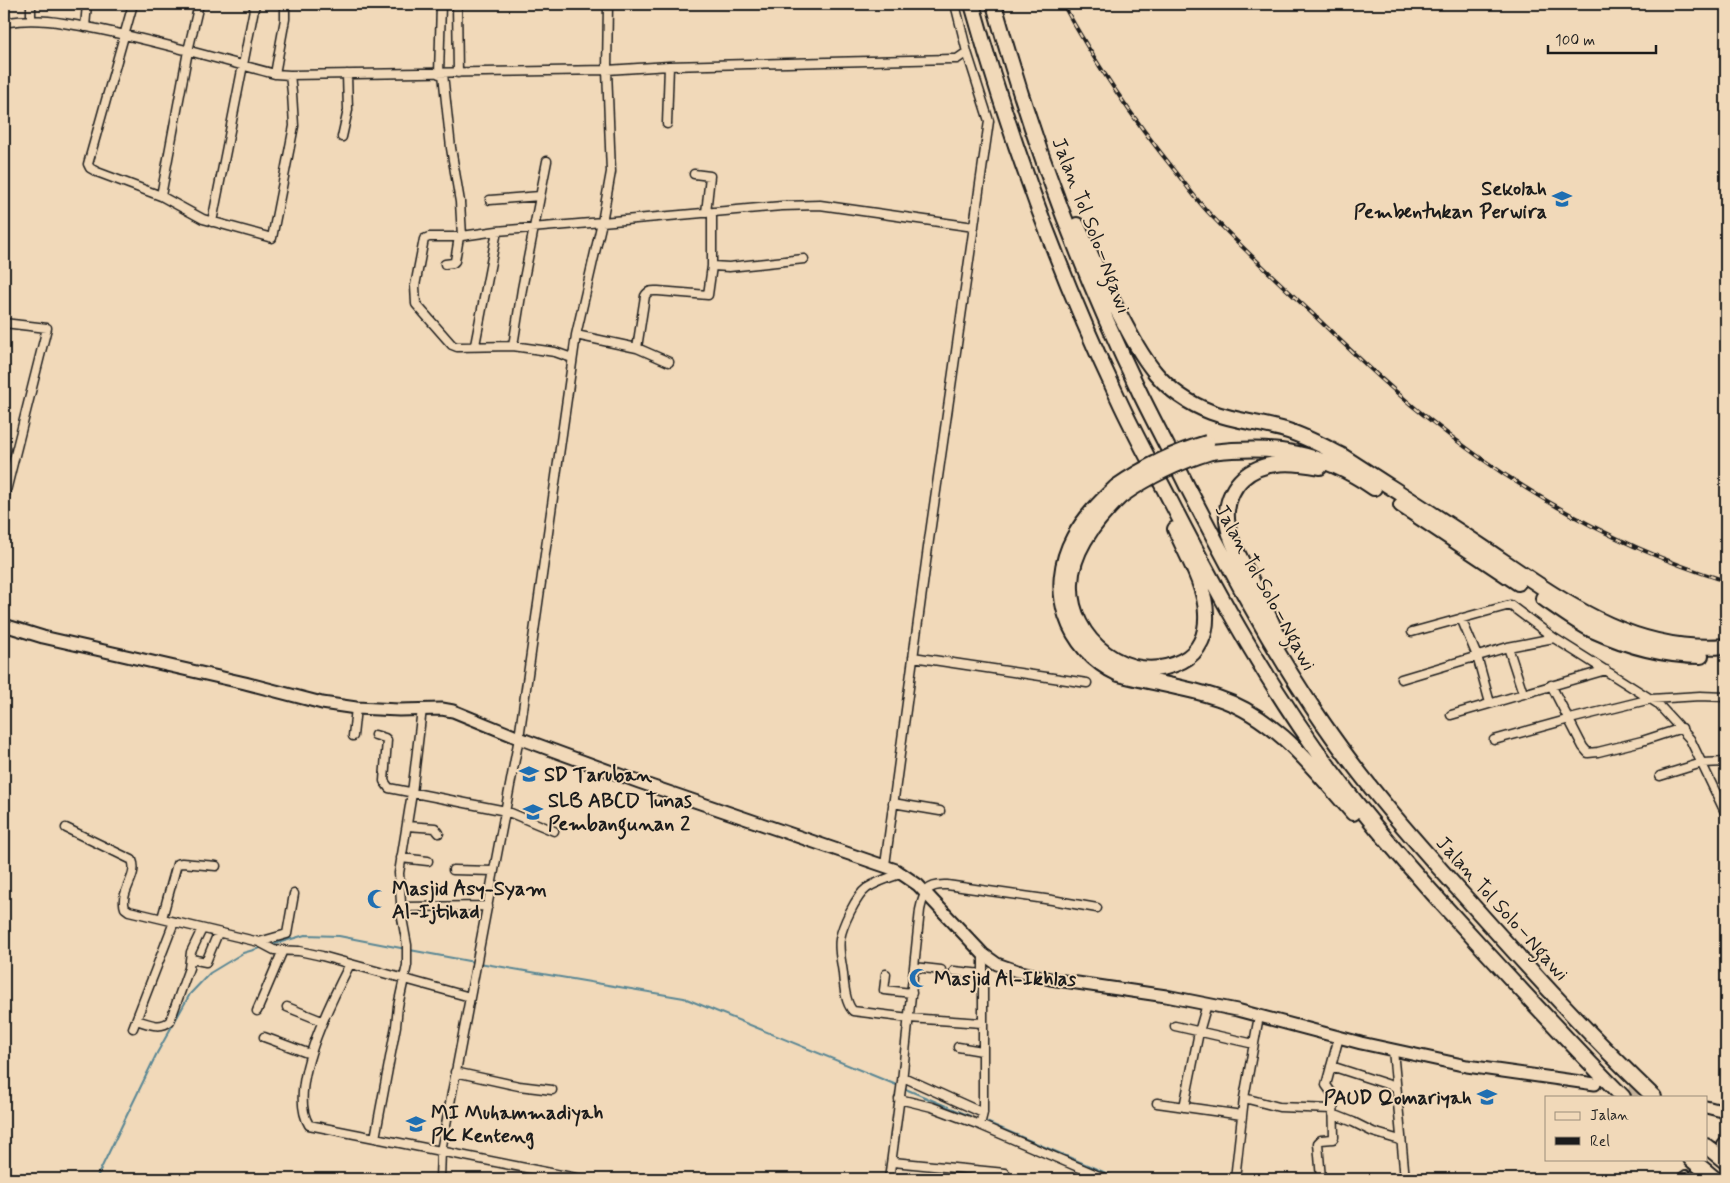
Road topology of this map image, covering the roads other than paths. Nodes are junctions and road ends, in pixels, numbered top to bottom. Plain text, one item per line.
1 (31, 4) edge
2 (87, 4) edge
3 (133, 4) edge
4 (198, 4) edge
5 (254, 4) edge
6 (285, 4) edge
7 (441, 4) edge
8 (457, 4) edge
9 (608, 4) edge
10 (955, 4) edge
11 (972, 4) edge
12 (994, 4) edge
13 (31, 20) junction
14 (9, 22) dead end
15 (85, 27) junction
16 (125, 34) junction
17 (188, 51) junction
18 (967, 52) junction
19 (243, 66) junction
20 (669, 66) junction
21 (607, 70) junction
22 (458, 73) junction
23 (275, 74) junction
24 (347, 74) junction
25 (441, 74) junction
26 (290, 75) junction
27 (667, 124) dead end
28 (1032, 124) junction
29 (342, 137) dead end
30 (547, 161) dead end
31 (694, 174) dead end
32 (161, 196) junction
33 (540, 196) junction
34 (490, 200) dead end
35 (709, 213) junction
36 (212, 222) junction
37 (602, 222) junction
38 (974, 227) junction
39 (534, 229) junction
40 (497, 231) junction
41 (460, 236) junction
42 (804, 259) dead end
43 (445, 264) dead end
44 (712, 266) junction
45 (4, 323) edge
46 (576, 335) junction
47 (475, 345) junction
48 (513, 346) junction
49 (637, 348) junction
50 (572, 358) junction
51 (669, 362) dead end
52 (1119, 400) junction
53 (1369, 479) junction
54 (1118, 492) junction
55 (4, 499) edge
56 (1461, 618) junction
57 (4, 625) edge
58 (1412, 632) dead end
59 (1554, 638) junction
60 (1726, 646) edge
61 (1508, 647) junction
62 (1726, 655) edge
63 (1476, 656) junction
64 (913, 657) junction
65 (1606, 670) junction
66 (1401, 680) dead end
67 (1087, 683) dead end
68 (1552, 685) junction
69 (1524, 693) junction
70 (1726, 697) edge
71 (1652, 699) junction
72 (1490, 703) junction
73 (356, 708) junction
74 (422, 709) junction
75 (1451, 715) dead end
76 (1570, 719) junction
77 (1682, 728) junction
78 (375, 735) dead end
79 (352, 736) dead end
80 (519, 738) junction
81 (1494, 740) dead end
82 (1726, 762) edge
83 (1352, 763) junction
84 (1702, 763) junction
85 (1660, 776) dead end
86 (412, 793) junction
87 (1726, 793) edge
88 (1716, 794) junction
89 (893, 803) junction
90 (506, 811) junction
91 (940, 811) dead end
92 (1726, 814) edge
93 (407, 826) junction
94 (66, 828) dead end
95 (554, 831) dead end
96 (439, 833) dead end
97 (401, 858) junction
98 (428, 860) dead end
99 (885, 865) junction
100 (216, 866) dead end
101 (453, 870) dead end
102 (494, 871) junction
103 (903, 873) junction
104 (1431, 891) junction
105 (926, 892) junction
106 (294, 894) dead end
107 (488, 906) junction
108 (401, 907) junction
109 (1097, 908) dead end
110 (162, 918) junction
111 (174, 922) junction
112 (202, 929) junction
113 (218, 933) junction
114 (265, 944) junction
115 (284, 950) junction
116 (983, 954) junction
117 (191, 959) junction
118 (350, 964) junction
119 (914, 967) junction
120 (941, 970) dead end
121 (954, 970) dead end
122 (886, 974) dead end
123 (982, 974) junction
124 (405, 978) junction
125 (912, 993) junction
126 (470, 997) junction
127 (1207, 1004) junction
128 (287, 1007) dead end
129 (257, 1011) dead end
130 (1259, 1016) junction
131 (909, 1018) junction
132 (322, 1021) junction
133 (982, 1023) junction
134 (1175, 1026) dead end
135 (1199, 1032) junction
136 (264, 1036) dead end
137 (1339, 1037) junction
138 (1254, 1044) junction
139 (958, 1047) dead end
140 (1393, 1050) junction
141 (982, 1051) junction
142 (310, 1054) junction
143 (1331, 1066) junction
144 (455, 1072) junction
145 (902, 1079) junction
146 (1595, 1084) dead end
147 (1396, 1088) junction
148 (552, 1090) dead end
149 (1622, 1096) tunnel mouth
150 (1653, 1096) edge
151 (1244, 1098) junction
152 (899, 1099) junction
153 (1157, 1103) dead end
154 (1184, 1107) junction
155 (1708, 1108) edge
156 (1332, 1112) junction
157 (1726, 1112) edge
158 (1242, 1115) junction
159 (981, 1120) junction
160 (374, 1138) junction
161 (1400, 1140) junction
162 (1708, 1148) edge
163 (441, 1151) junction
164 (1692, 1160) edge
165 (893, 1162) junction
166 (1726, 1162) edge
167 (1005, 1173) dead end
168 (440, 1179) edge
169 (581, 1179) edge
170 (889, 1179) edge
171 (1106, 1179) edge
172 (1235, 1179) edge
173 (1321, 1179) edge
174 (1405, 1179) edge
175 (1715, 1179) edge

1 - 13 street
2 - 15 street
3 - 16 street
4 - 17 street
5 - 19 street
6 - 23 street
7 - 25 street
8 - 22 street
9 - 21 street
10 - 18 street
11 - 52 highway, Jalan Tol Solo–Ngawi
12 - 28 highway, Jalan Tol Solo–Ngawi
13 - 14 street
13 - 15 street
15 - 16 street
16 - 17 street
16 - 32 street
17 - 19 street
17 - 32 street
18 - 20 street
18 - 38 street
19 - 23 street
19 - 36 street
20 - 21 street
20 - 27 street
21 - 22 street
21 - 37 street
22 - 25 street
23 - 26 street
24 - 25 street
24 - 26 street
24 - 29 street
25 - 41 street
26 - 36 street
28 - 53 highway
28 - 83 highway, Jalan Tol Solo–Ngawi
30 - 33 street
31 - 35 street
32 - 36 street
33 - 34 street
33 - 39 street
35 - 37 street
35 - 38 street
35 - 44 street
37 - 39 street
37 - 46 street
38 - 64 street
39 - 40 street
39 - 48 street
40 - 41 street
40 - 47 street
41 - 43 street
41 - 47 street
42 - 44 street
44 - 49 street
45 - 55 street
46 - 49 street
46 - 50 street
47 - 48 street
48 - 50 street
49 - 51 street
50 - 80 street
52 - 54 highway
52 - 104 highway, Jalan Tol Solo–Ngawi
53 - 54 highway, bridge
53 - 60 highway
53 - 62 highway
53 - 83 highway
54 - 104 highway
56 - 58 street
56 - 59 street
56 - 63 street
57 - 73 main road
59 - 61 street
59 - 65 street
61 - 63 street
61 - 69 street
63 - 66 street
63 - 72 street
64 - 67 street
64 - 89 street
65 - 68 street
65 - 71 street
68 - 69 street
68 - 76 street
69 - 72 street
70 - 71 street
71 - 76 street
71 - 77 street
72 - 75 street
73 - 74 main road
73 - 79 street
74 - 80 main road
74 - 86 street
76 - 77 street
76 - 81 street
77 - 84 street
78 - 86 street
80 - 90 street
80 - 99 main road
82 - 84 street
83 - 150 highway, Jalan Tol Solo–Ngawi
84 - 85 street
84 - 88 street
86 - 90 street
86 - 93 street
87 - 88 street
88 - 92 street
89 - 91 street
89 - 99 street
90 - 95 street
90 - 102 street
93 - 96 street
93 - 97 street
94 - 110 street
97 - 98 street
97 - 108 street
99 - 103 main road
100 - 110 street
101 - 102 street
102 - 107 street
103 - 105 main road
103 - 131 street
104 - 149 highway, Jalan Tol Solo–Ngawi
105 - 109 street
105 - 116 main road
105 - 119 street
106 - 114 street
107 - 108 street
107 - 126 street
108 - 124 street
110 - 111 street
111 - 112 street
111 - 117 street
112 - 113 street
112 - 117 street
113 - 114 street
113 - 117 street
114 - 115 street
115 - 118 street
115 - 129 street
116 - 123 street
116 - 127 main road
118 - 124 street
118 - 132 street
119 - 120 street
119 - 125 street
121 - 123 street
122 - 125 street
123 - 133 street
124 - 126 street
124 - 160 street
125 - 131 street
126 - 144 street
127 - 130 main road
127 - 135 street
128 - 132 street
130 - 137 main road
130 - 138 street
131 - 133 street
131 - 145 street
132 - 142 street
133 - 141 street
134 - 135 street
135 - 138 street
135 - 154 street
136 - 142 street
137 - 140 main road
137 - 143 street
138 - 151 street
139 - 141 street
140 - 146 main road
140 - 147 street
141 - 159 street
142 - 160 street
143 - 147 street
143 - 156 street
144 - 148 street
144 - 163 street
145 - 152 street
145 - 159 street
147 - 161 street
151 - 156 street
151 - 158 street
152 - 159 street
152 - 165 street
153 - 154 street
154 - 158 street
155 - 157 main road
156 - 161 street
156 - 173 street
158 - 172 street
159 - 171 street
160 - 163 street
161 - 174 street
162 - 166 highway
163 - 168 street
163 - 169 street
164 - 175 highway
165 - 167 street
165 - 170 street

